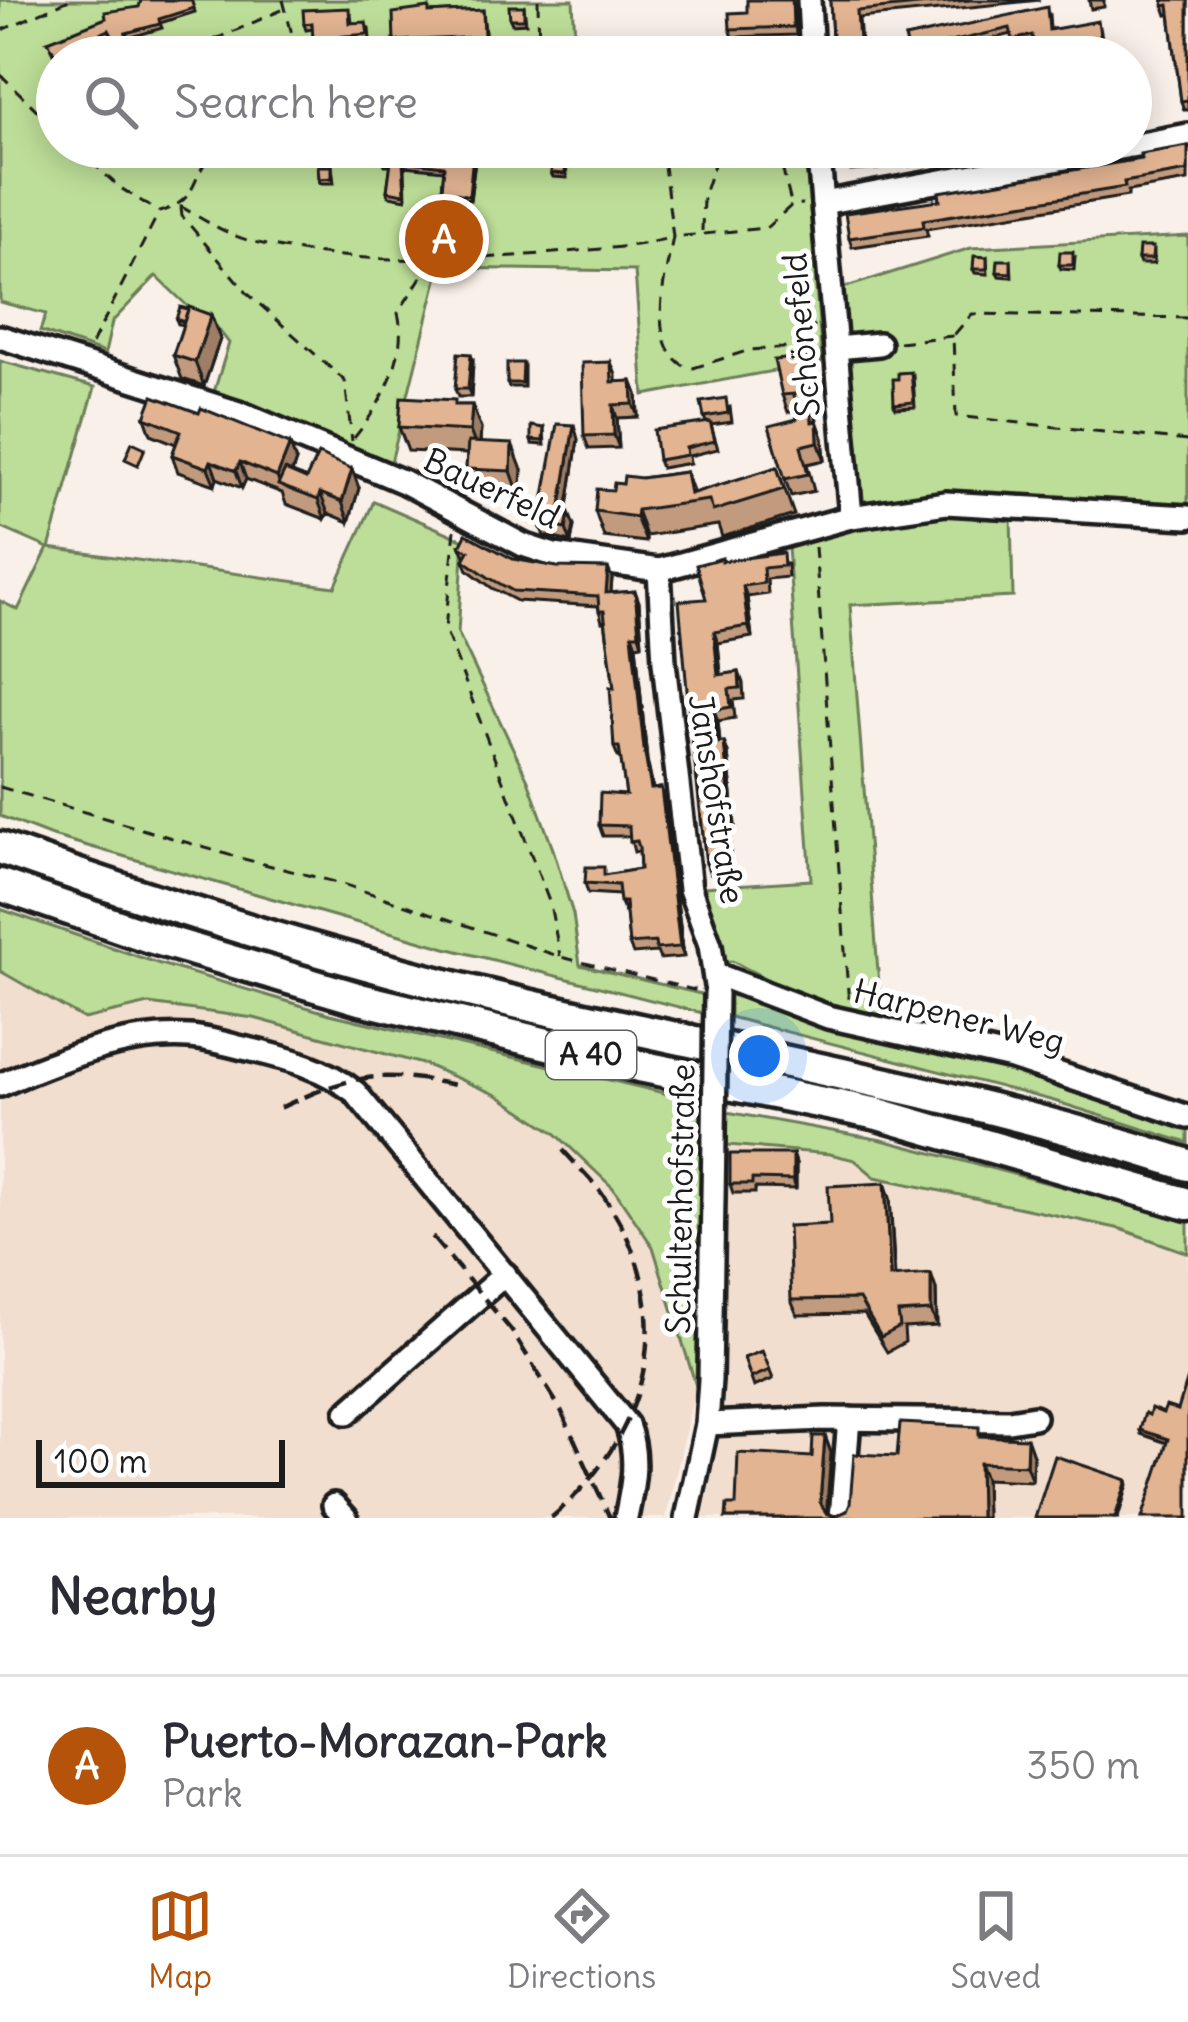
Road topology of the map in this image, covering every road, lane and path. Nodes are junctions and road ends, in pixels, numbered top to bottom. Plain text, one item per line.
1 (69, 0) edge
2 (283, 0) edge
3 (538, 0) edge
4 (809, 0) edge
5 (284, 9) junction
6 (0, 32) edge
7 (223, 36) edge
8 (292, 36) edge
9 (539, 36) edge
10 (811, 36) edge
11 (0, 74) edge
12 (36, 109) edge
13 (1188, 135) edge
14 (1152, 142) edge
15 (98, 168) edge
16 (200, 168) edge
17 (664, 168) edge
18 (713, 168) edge
19 (782, 168) edge
20 (820, 168) edge
21 (1010, 168) edge
22 (823, 203) junction
23 (792, 205) junction
24 (180, 206) junction
25 (159, 212) junction
26 (702, 233) junction
27 (674, 237) junction
28 (433, 259) junction
29 (832, 315) junction
30 (1188, 318) edge
31 (953, 336) junction
32 (0, 337) edge
33 (887, 343) joint
34 (836, 348) junction
35 (83, 362) junction
36 (1188, 441) edge
37 (351, 449) junction
38 (457, 510) junction
39 (851, 517) junction
40 (1188, 517) edge
41 (814, 528) junction
42 (659, 570) junction
43 (0, 787) edge
44 (0, 848) edge
45 (0, 885) edge
46 (561, 957) junction
47 (708, 985) junction
48 (849, 1011) dead end
49 (0, 1085) edge
50 (1188, 1118) edge
51 (1188, 1165) edge
52 (1188, 1204) edge
53 (505, 1274) junction
54 (347, 1413) dead end
55 (1034, 1417) dead end
56 (849, 1419) junction
57 (707, 1424) junction
58 (626, 1518) edge
59 (687, 1518) edge
60 (841, 1518) edge

1 - 6 path
2 - 5 path
3 - 9 path
4 - 10 street
5 - 7 path
5 - 8 path
11 - 12 path
13 - 14 street
15 - 25 path
16 - 24 path
17 - 27 path
18 - 26 path
19 - 23 path
20 - 22 street, Schönefeld
21 - 22 street
22 - 23 path
22 - 29 street, Schönefeld
23 - 26 path
24 - 25 path
24 - 28 path
24 - 37 path
25 - 35 path
26 - 27 path
27 - 28 path
27 - 29 path
28 - 37 path
29 - 34 street, Schönefeld
30 - 31 path
31 - 33 path
31 - 36 path
32 - 35 street, Bauerfeld
33 - 34 street
34 - 39 street, Schönefeld
35 - 37 street, Bauerfeld
37 - 38 street, Bauerfeld
38 - 42 street, Bauerfeld
38 - 46 path
39 - 40 street, Bauerfeld
39 - 41 street, Bauerfeld
41 - 42 street, Bauerfeld
41 - 48 path
42 - 47 street, Janshofstraße
43 - 46 path
44 - 51 highway, A 40
45 - 52 highway, A 40
46 - 47 path
47 - 50 street, Harpener Weg
47 - 57 street, Schultenhofstraße, bridge
49 - 53 street
53 - 54 street
53 - 58 street
55 - 56 street
56 - 57 street
56 - 60 street
57 - 59 street, Schultenhofstraße

